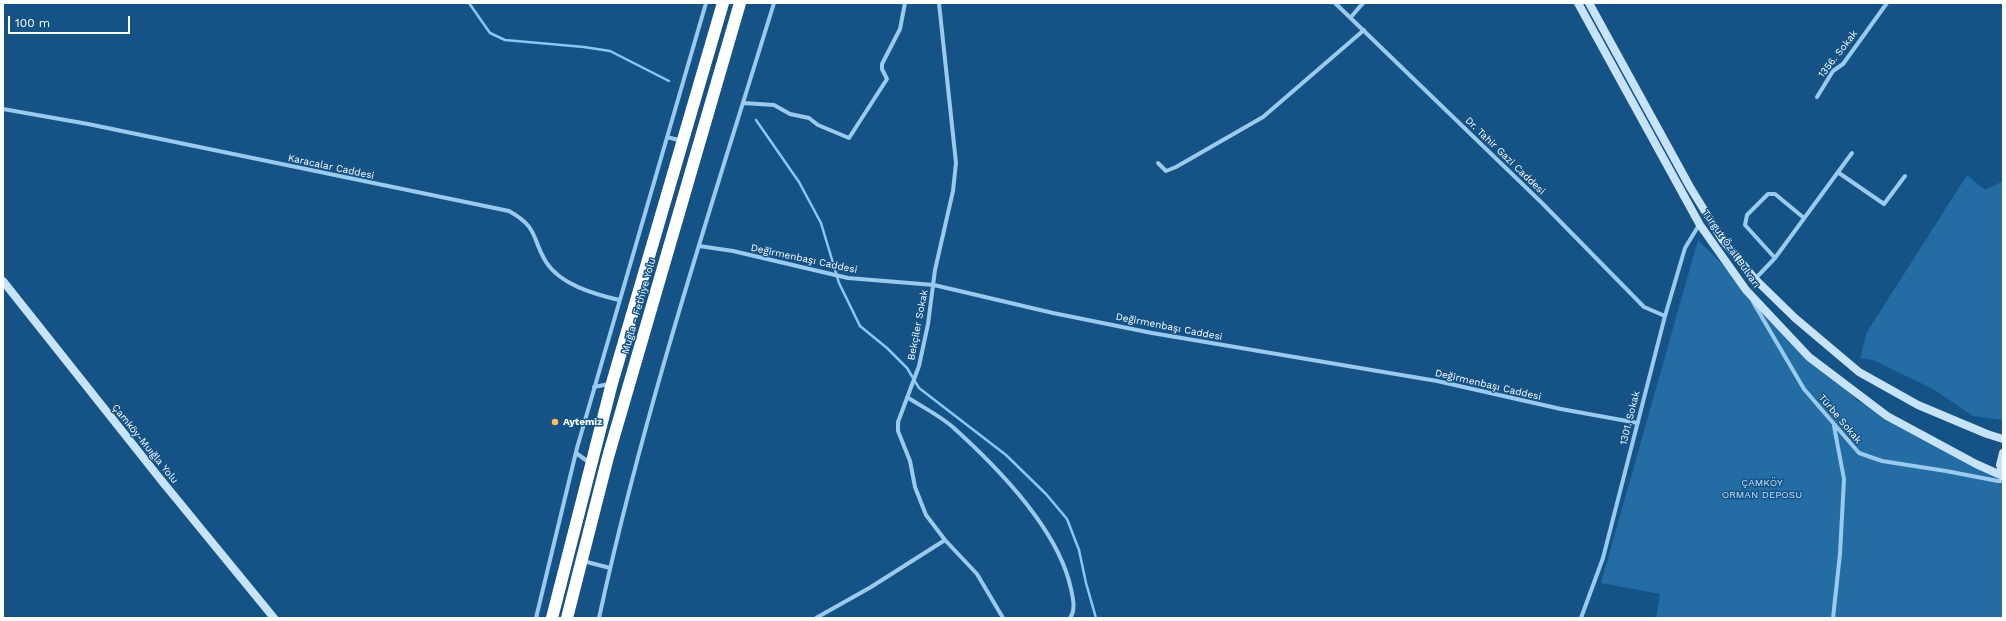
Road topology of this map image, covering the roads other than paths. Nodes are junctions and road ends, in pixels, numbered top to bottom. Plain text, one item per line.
1 (706, 3) edge
2 (723, 3) edge
3 (740, 3) edge
4 (774, 3) edge
5 (905, 3) edge
6 (938, 3) edge
7 (1335, 3) edge
8 (1363, 3) edge
9 (1578, 3) edge
10 (1589, 3) edge
11 (1887, 3) edge
12 (1351, 18) junction
13 (1364, 30) junction
14 (1817, 97) dead end
15 (743, 103) junction
16 (3, 109) edge
17 (667, 137) junction
18 (683, 141) junction
19 (1852, 153) dead end
20 (1158, 163) dead end
21 (1839, 173) junction
22 (1905, 176) dead end
23 (1804, 218) junction
24 (1700, 225) junction
25 (699, 246) junction
26 (1775, 258) junction
27 (3, 280) edge
28 (1755, 280) junction
29 (934, 285) junction
30 (1746, 290) junction
31 (619, 300) junction
32 (1665, 316) junction
33 (612, 383) junction
34 (594, 386) junction
35 (907, 397) junction
36 (1638, 423) junction
37 (1834, 425) junction
38 (2003, 439) edge
39 (576, 453) junction
40 (2003, 453) edge
41 (590, 463) junction
42 (2003, 472) edge
43 (2003, 476) edge
44 (2003, 481) edge
45 (945, 540) junction
46 (581, 561) junction
47 (610, 568) junction
48 (274, 618) edge
49 (536, 618) edge
50 (552, 618) edge
51 (568, 618) edge
52 (598, 618) edge
53 (816, 618) edge
54 (1003, 618) edge
55 (1070, 618) edge
56 (1581, 618) edge
57 (1833, 618) edge

1 - 17 street
2 - 18 highway, Muğla - Fethiye Yolu
3 - 46 highway, Muğla - Fethiye Yolu
4 - 15 street
5 - 15 street
6 - 29 street, Bekçiler Sokak
7 - 12 street, Dr. Tahir Gazi Caddesi
8 - 12 street
9 - 24 main road, Turgut Özal Bulvarı
10 - 28 main road
11 - 14 street, 1356. Sokak
12 - 13 street, Dr. Tahir Gazi Caddesi
13 - 20 street
13 - 32 street, Dr. Tahir Gazi Caddesi
15 - 25 street
16 - 31 street, Karacalar Caddesi
17 - 18 street
17 - 31 street
18 - 33 highway, Muğla - Fethiye Yolu
19 - 21 street
21 - 22 street
21 - 23 street
23 - 26 street
23 - 26 street
24 - 30 main road, Turgut Özal Bulvarı
24 - 32 street, 1301. Sokak
25 - 29 street, Değirmenbaşı Caddesi
25 - 47 street
26 - 28 street
27 - 48 main road, Çamköy-Muığla Yolu
28 - 38 main road
29 - 35 street, Bekçiler Sokak
29 - 36 street, Değirmenbaşı Caddesi
30 - 37 street, Türbe Sokak
30 - 43 main road, Turgut Özal Bulvarı
31 - 34 street
32 - 36 street, 1301. Sokak
33 - 34 street
33 - 41 highway, Muğla - Fethiye Yolu
34 - 39 street
35 - 45 street, Bekçiler Sokak
35 - 55 street
36 - 56 street, 1301. Sokak
37 - 44 street, Türbe Sokak
37 - 57 street
39 - 41 street
39 - 49 street
40 - 42 main road
41 - 50 highway, Muğla - Fethiye Yolu
45 - 53 street
45 - 54 street, Bekçiler Sokak
46 - 47 street
46 - 51 highway, Muğla - Fethiye Yolu
47 - 52 street

